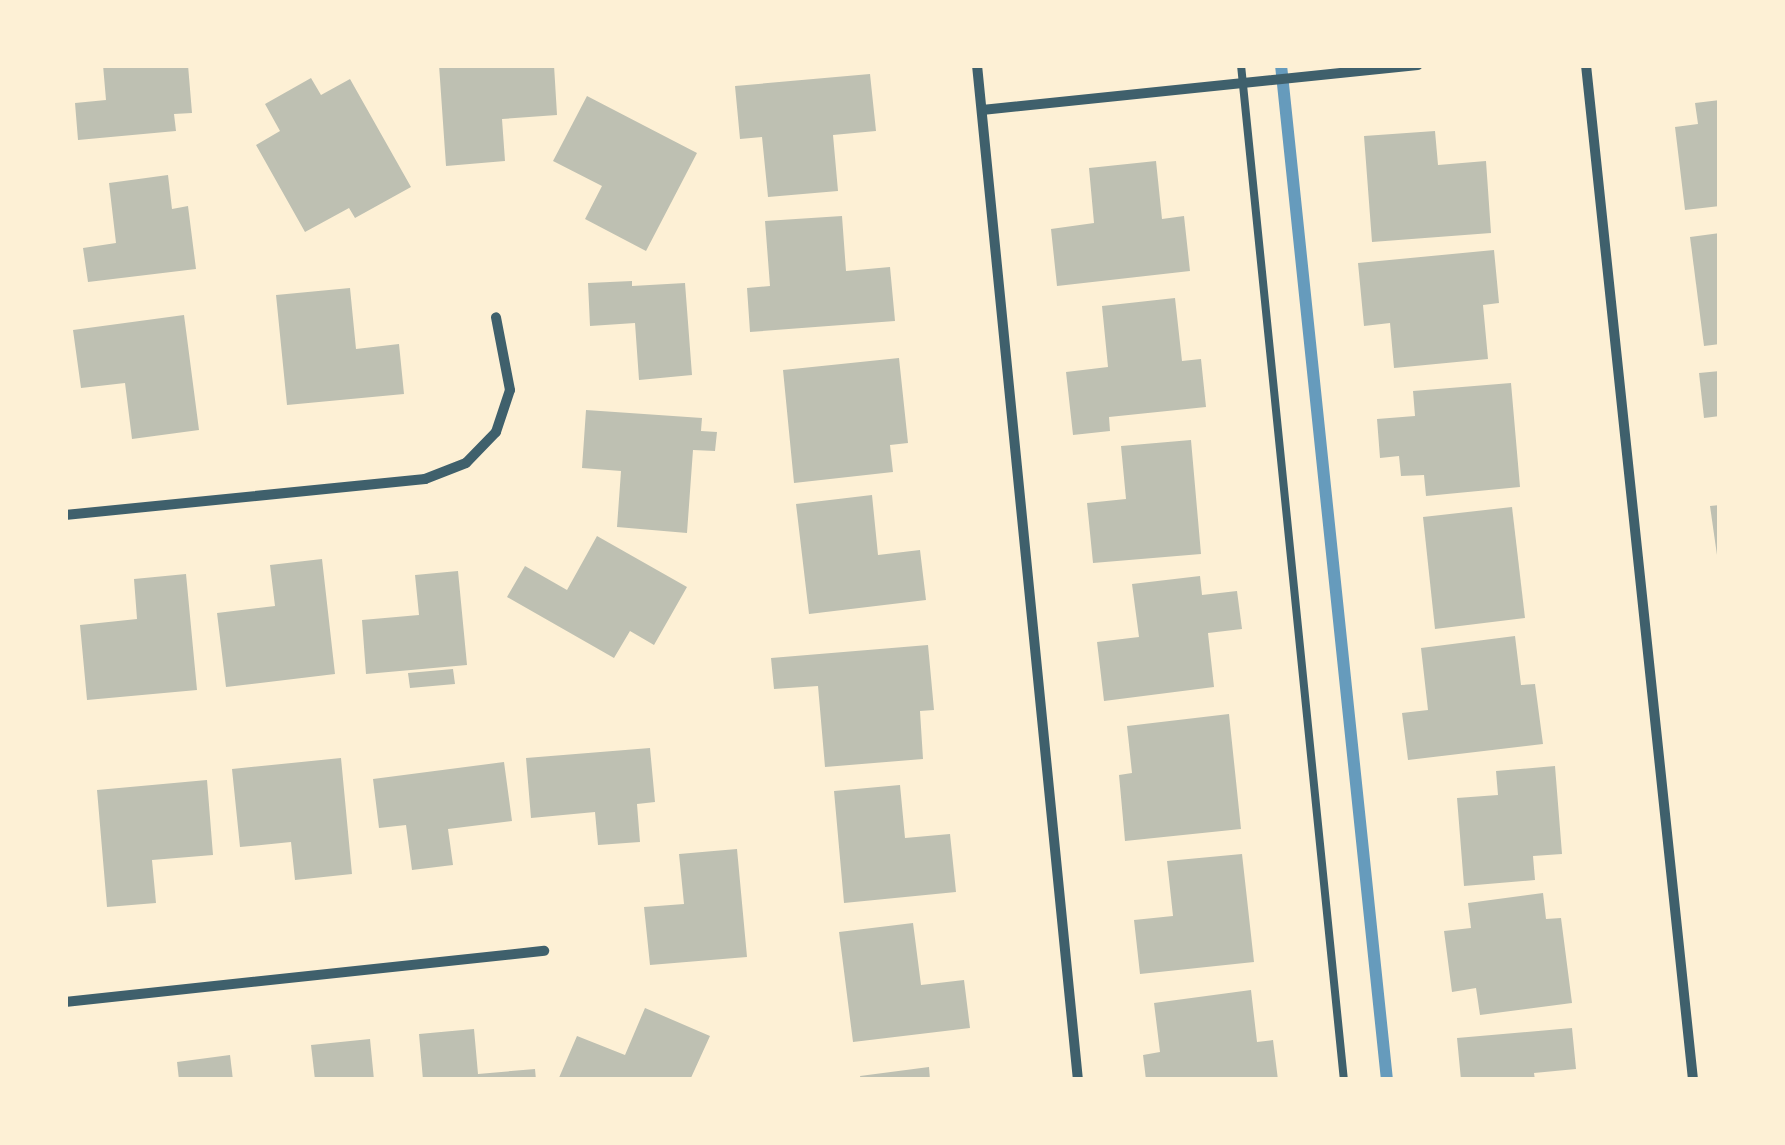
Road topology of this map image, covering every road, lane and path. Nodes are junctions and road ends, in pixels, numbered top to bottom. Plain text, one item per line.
1 (977, 65) edge
2 (1241, 65) edge
3 (1418, 65) edge
4 (1586, 65) edge
5 (1248, 82) junction
6 (982, 110) junction
7 (496, 317) dead end
8 (65, 515) edge
9 (544, 951) dead end
10 (65, 1002) edge
11 (1078, 1080) edge
12 (1344, 1080) edge
13 (1694, 1080) edge

1 - 6 street
2 - 5 lane
3 - 5 street
4 - 13 street
5 - 6 street
5 - 12 lane
6 - 11 street
7 - 8 street
9 - 10 street

